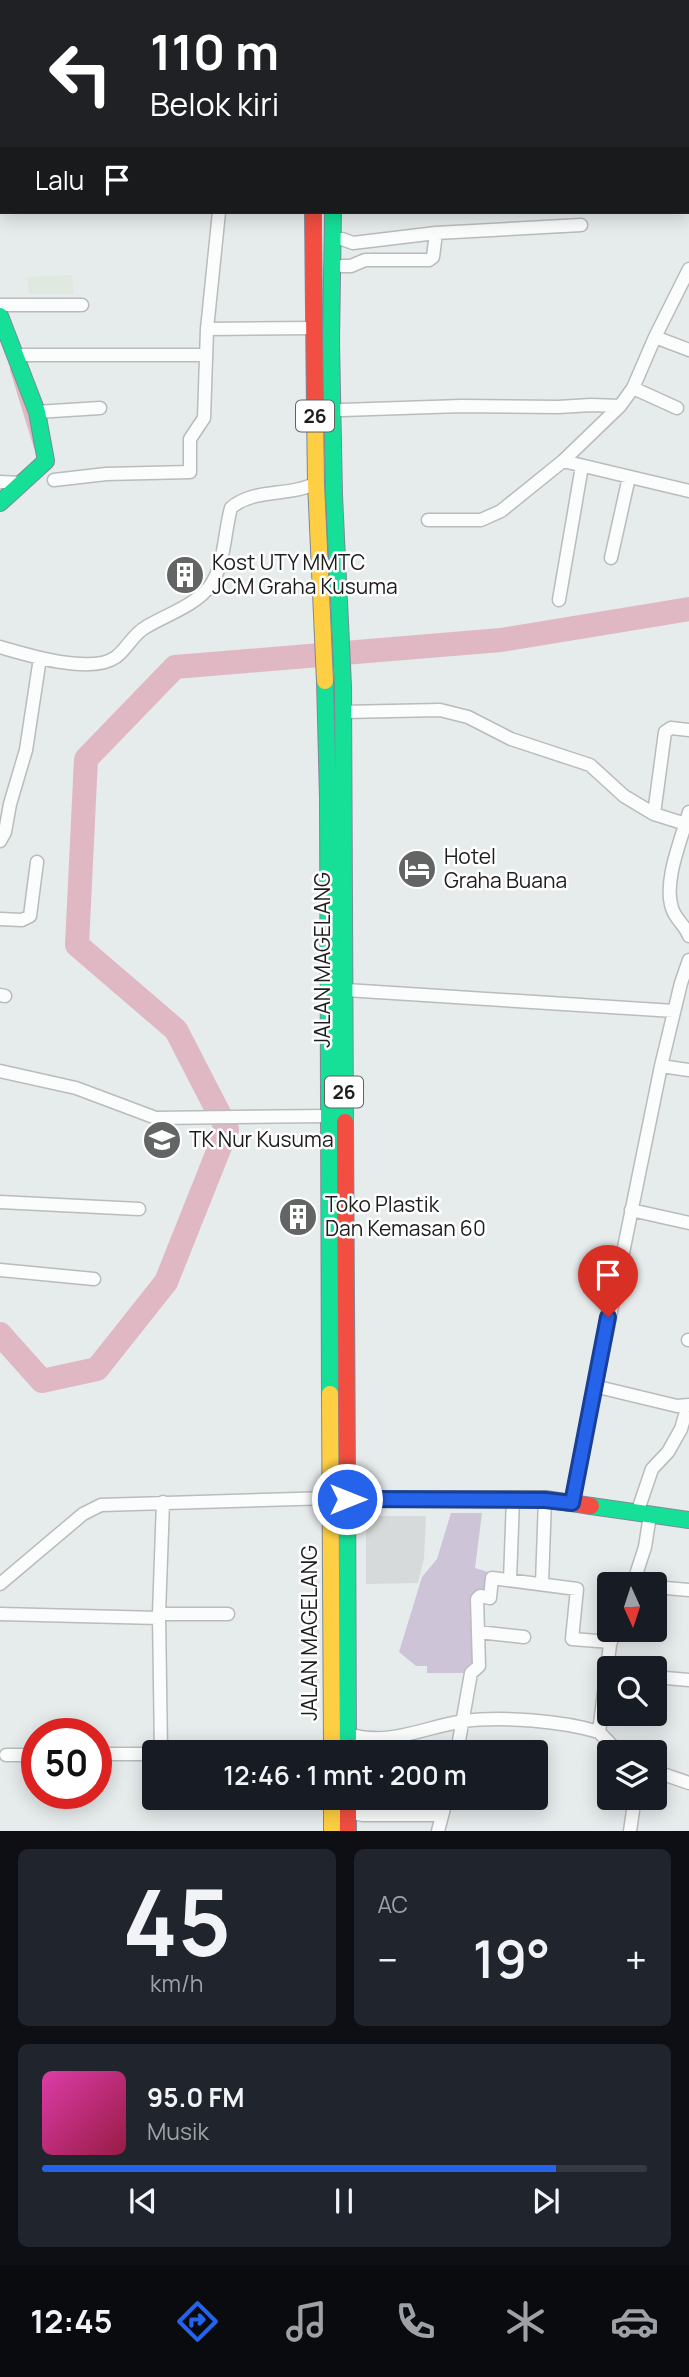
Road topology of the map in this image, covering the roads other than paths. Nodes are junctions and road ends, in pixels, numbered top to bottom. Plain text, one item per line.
1 (219, 214) edge
2 (313, 214) edge
3 (333, 214) edge
4 (343, 214) edge
5 (582, 225) dead end
6 (436, 233) junction
7 (342, 239) junction
8 (342, 266) junction
9 (689, 269) edge
10 (0, 305) edge
11 (82, 305) dead end
12 (0, 316) edge
13 (314, 328) junction
14 (207, 329) junction
15 (655, 337) junction
16 (689, 350) edge
17 (16, 355) junction
18 (206, 355) junction
19 (634, 388) junction
20 (620, 406) junction
21 (100, 408) dead end
22 (677, 408) dead end
23 (342, 410) junction
24 (37, 412) junction
25 (563, 461) junction
26 (582, 466) junction
27 (629, 477) junction
28 (54, 481) dead end
29 (0, 482) edge
30 (22, 483) junction
31 (316, 483) junction
32 (334, 488) junction
33 (689, 491) edge
34 (0, 503) edge
35 (428, 520) dead end
36 (611, 558) dead end
37 (559, 600) dead end
38 (0, 647) edge
39 (40, 658) junction
40 (343, 712) junction
41 (689, 730) edge
42 (5, 804) edge
43 (654, 814) junction
44 (688, 820) edge
45 (0, 841) edge
46 (37, 862) dead end
47 (0, 919) edge
48 (689, 936) edge
49 (689, 960) edge
50 (346, 990) junction
51 (684, 994) edge
52 (674, 1011) junction
53 (661, 1066) junction
54 (689, 1070) edge
55 (0, 1071) edge
56 (328, 1116) junction
57 (0, 1202) edge
58 (139, 1209) dead end
59 (631, 1210) junction
60 (689, 1223) edge
61 (0, 1270) edge
62 (94, 1279) dead end
63 (594, 1386) junction
64 (688, 1405) edge
65 (339, 1499) junction
66 (513, 1499) junction
67 (545, 1500) junction
68 (163, 1502) junction
69 (572, 1503) junction
70 (643, 1514) junction
71 (689, 1520) edge
72 (637, 1572) edge
73 (510, 1580) junction
74 (0, 1584) edge
75 (542, 1584) junction
76 (667, 1588) edge
77 (689, 1590) edge
78 (229, 1614) dead end
79 (0, 1615) edge
80 (159, 1616) junction
81 (478, 1632) junction
82 (524, 1637) dead end
83 (597, 1637) edge
84 (667, 1678) edge
85 (689, 1680) edge
86 (462, 1721) junction
87 (600, 1726) edge
88 (599, 1731) junction
89 (348, 1734) junction
90 (161, 1740) edge
91 (332, 1740) edge
92 (348, 1740) edge
93 (459, 1740) edge
94 (607, 1740) edge
95 (112, 1754) edge
96 (142, 1754) edge
97 (6, 1755) dead end
98 (21, 1755) edge
99 (667, 1775) edge
100 (689, 1783) edge
101 (332, 1810) edge
102 (348, 1810) edge
103 (356, 1810) edge
104 (443, 1810) edge
105 (633, 1810) edge
106 (441, 1815) junction
107 (332, 1831) edge
108 (348, 1831) edge
109 (438, 1831) edge
110 (630, 1831) edge

1 - 14 street
2 - 13 main road, JALAN MAGELANG / 26
3 - 32 main road
4 - 7 main road, JALAN MAGELANG / 26
5 - 6 street
6 - 7 street
6 - 8 street
7 - 8 main road, JALAN MAGELANG / 26
8 - 23 main road, JALAN MAGELANG / 26
9 - 15 street
10 - 11 street
12 - 17 main road
13 - 14 street
13 - 31 main road, JALAN MAGELANG / 26
14 - 18 street
15 - 16 street
15 - 19 street
17 - 18 street
17 - 24 main road
18 - 28 street
19 - 20 street
19 - 22 street
20 - 23 street
20 - 25 street
21 - 24 street
23 - 32 main road, JALAN MAGELANG / 26
24 - 30 main road
25 - 26 street
25 - 35 street
26 - 27 street
26 - 37 street
27 - 33 street
27 - 36 street
29 - 30 street
30 - 34 main road
31 - 39 street
31 - 56 main road, JALAN MAGELANG / 26
32 - 40 main road, JALAN MAGELANG / 26
38 - 39 street
39 - 42 street
40 - 43 street
40 - 50 main road, JALAN MAGELANG / 26
41 - 43 street
42 - 45 street
43 - 44 street
44 - 48 street
46 - 47 street
49 - 51 street
50 - 52 street
50 - 65 main road, JALAN MAGELANG / 26
51 - 52 street
52 - 53 street
53 - 54 street
53 - 59 street
55 - 56 street
56 - 65 main road, JALAN MAGELANG / 26
57 - 58 street
59 - 60 street
59 - 63 street
61 - 62 street
63 - 64 street
63 - 69 street
64 - 70 street
65 - 66 main road
65 - 68 street
65 - 89 main road, JALAN MAGELANG / 26
65 - 91 main road, JALAN MAGELANG / 26
66 - 67 main road
66 - 73 street
67 - 69 main road
67 - 75 street
68 - 74 street
68 - 80 street
69 - 70 main road
70 - 71 main road
70 - 72 street
73 - 75 street
73 - 81 street
75 - 83 street
76 - 77 street
78 - 80 street
79 - 80 street
80 - 90 street
81 - 82 street
81 - 86 street
84 - 85 street
86 - 88 street
86 - 89 street
86 - 93 street
87 - 88 street
88 - 94 street
89 - 92 main road, JALAN MAGELANG / 26
95 - 96 street
97 - 98 street
99 - 100 street
101 - 107 main road
102 - 108 main road
103 - 106 street
104 - 106 street
105 - 110 street
106 - 109 street

